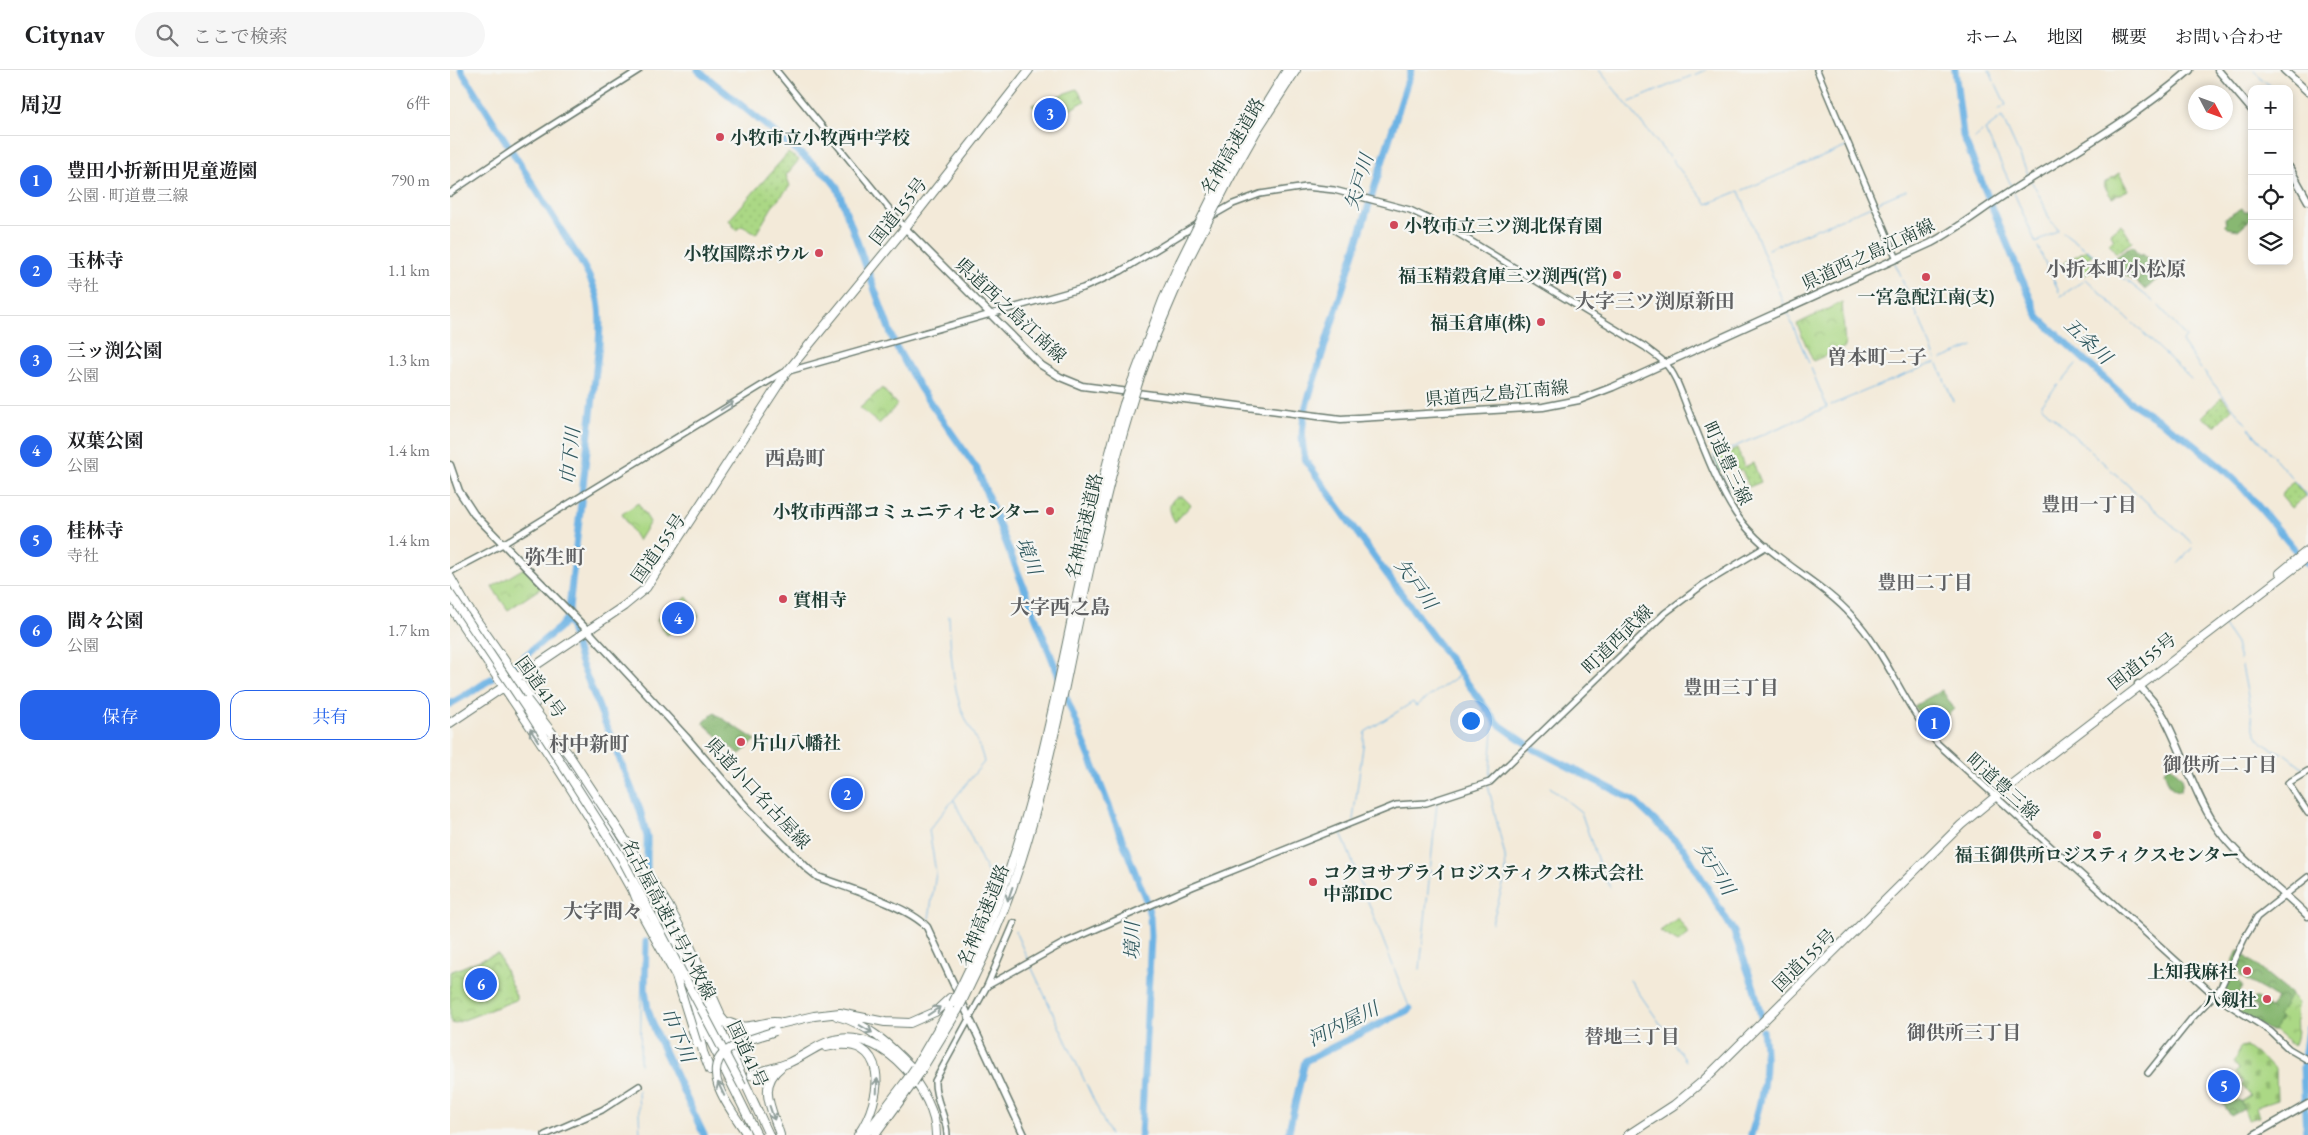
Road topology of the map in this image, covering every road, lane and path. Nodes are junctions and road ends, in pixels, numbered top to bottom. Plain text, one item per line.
1 (639, 70) edge
2 (776, 70) edge
3 (1029, 70) edge
4 (1287, 70) edge
5 (1296, 70) edge
6 (1817, 70) edge
7 (2190, 70) edge
8 (2218, 70) edge
9 (2284, 70) edge
10 (2308, 92) edge
11 (2248, 105) edge
12 (1228, 173) junction
13 (2293, 174) edge
14 (450, 193) edge
15 (2308, 201) edge
16 (905, 228) junction
17 (1897, 258) junction
18 (990, 315) junction
19 (1665, 363) junction
20 (790, 371) junction
21 (1128, 405) junction
22 (450, 465) edge
23 (503, 544) junction
24 (1767, 546) junction
25 (2308, 550) edge
26 (2308, 557) edge
27 (2298, 561) junction
28 (450, 572) edge
29 (450, 577) edge
30 (451, 590) edge
31 (450, 606) edge
32 (589, 632) junction
33 (517, 681) junction
34 (2138, 685) junction
35 (504, 689) junction
36 (531, 706) junction
37 (450, 723) edge
38 (450, 728) edge
39 (1043, 767) junction
40 (2308, 771) edge
41 (577, 785) junction
42 (1995, 797) junction
43 (2308, 813) edge
44 (2308, 878) edge
45 (2287, 895) junction
46 (2308, 916) edge
47 (1014, 923) dead end
48 (982, 953) junction
49 (987, 986) junction
50 (2215, 996) junction
51 (705, 998) junction
52 (693, 1003) junction
53 (954, 1004) junction
54 (820, 1015) junction
55 (970, 1018) junction
56 (778, 1022) junction
57 (728, 1046) junction
58 (812, 1052) junction
59 (2308, 1060) edge
60 (787, 1064) junction
61 (918, 1072) junction
62 (2148, 1073) dead end
63 (751, 1075) tunnel mouth
64 (911, 1083) junction
65 (639, 1086) dead end
66 (2308, 1104) edge
67 (747, 1133) edge
68 (545, 1135) edge
69 (757, 1135) edge
70 (765, 1135) edge
71 (770, 1135) edge
72 (780, 1135) edge
73 (858, 1135) edge
74 (865, 1135) edge
75 (875, 1135) edge
76 (880, 1135) edge
77 (936, 1135) edge
78 (940, 1135) edge
79 (947, 1135) edge
80 (1024, 1135) edge
81 (1628, 1135) edge
82 (2254, 1135) edge

1 - 14 street
2 - 16 street
3 - 16 highway, 国道155号
4 - 12 highway, 名神高速道路
5 - 12 highway, 名神高速道路
6 - 17 street
7 - 17 main road, 県道西之島江南線
8 - 11 main road
9 - 10 main road
12 - 21 highway, 名神高速道路, bridge
13 - 15 main road
16 - 18 main road, 県道西之島江南線
16 - 20 highway, 国道155号
17 - 19 main road, 県道西之島江南線
18 - 19 main road, 県道西之島江南線
18 - 19 street, 町道豊三線
18 - 20 street, 町道豊三線
19 - 24 street, 町道豊三線
23 -> 20 street, 町道豊三線
20 - 32 highway, 国道155号
21 - 39 highway, 名神高速道路
21 - 39 highway, 名神高速道路
22 - 23 main road, 県道小口名古屋線
23 - 28 street, 町道豊三線
23 - 32 main road, 県道小口名古屋線
24 - 42 street, 町道豊三線
24 - 49 street, 町道西武線
25 - 27 highway, 国道155号
26 - 27 highway, 国道155号
27 - 34 highway, 国道155号
29 - 33 highway, 国道41号
30 - 36 highway, 名古屋高速11号小牧線
30 - 41 highway, 名古屋高速11号小牧線, bridge
31 - 35 highway, 国道41号
32 - 33 highway, 国道155号
32 - 55 main road, 県道小口名古屋線
33 - 35 highway, 国道155号
33 - 51 highway, 国道41号
34 - 42 highway, 国道155号
34 - 45 main road
35 - 37 highway, 国道155号
35 - 38 highway, 国道155号
52 -> 35 highway, 国道41号
36 - 56 highway, bridge
36 - 57 highway, bridge
39 - 48 highway, 名神高速道路
40 - 43 street
41 - 52 highway, bridge
41 - 70 highway, 名古屋高速11号小牧線, bridge
42 - 50 street, 町道豊三線
42 - 81 highway, 国道155号
44 - 45 street
45 - 46 main road
45 - 50 street
47 - 49 street
48 - 53 highway, 名神高速道路, bridge
48 - 53 highway, 名神高速道路, bridge
49 - 55 street
50 - 59 street, 町道豊三線
50 - 62 street
51 - 56 highway
51 - 57 highway, 国道41号
52 - 69 highway, 国道41号
54 -> 53 highway
53 - 61 highway, 名神高速道路
53 - 61 highway, 名神高速道路
54 - 56 highway
54 -> 78 highway
55 - 79 street
55 - 80 main road, 県道小口名古屋線
67 -> 56 highway, bridge
57 - 71 highway, 国道41号
58 - 60 highway
73 -> 58 highway
58 - 77 highway
60 - 63 highway
60 -> 72 highway
61 - 64 highway, 名神高速道路, bridge
64 - 74 highway
64 - 75 highway, 名神高速道路
64 - 76 highway
65 - 68 street
66 - 82 main road

